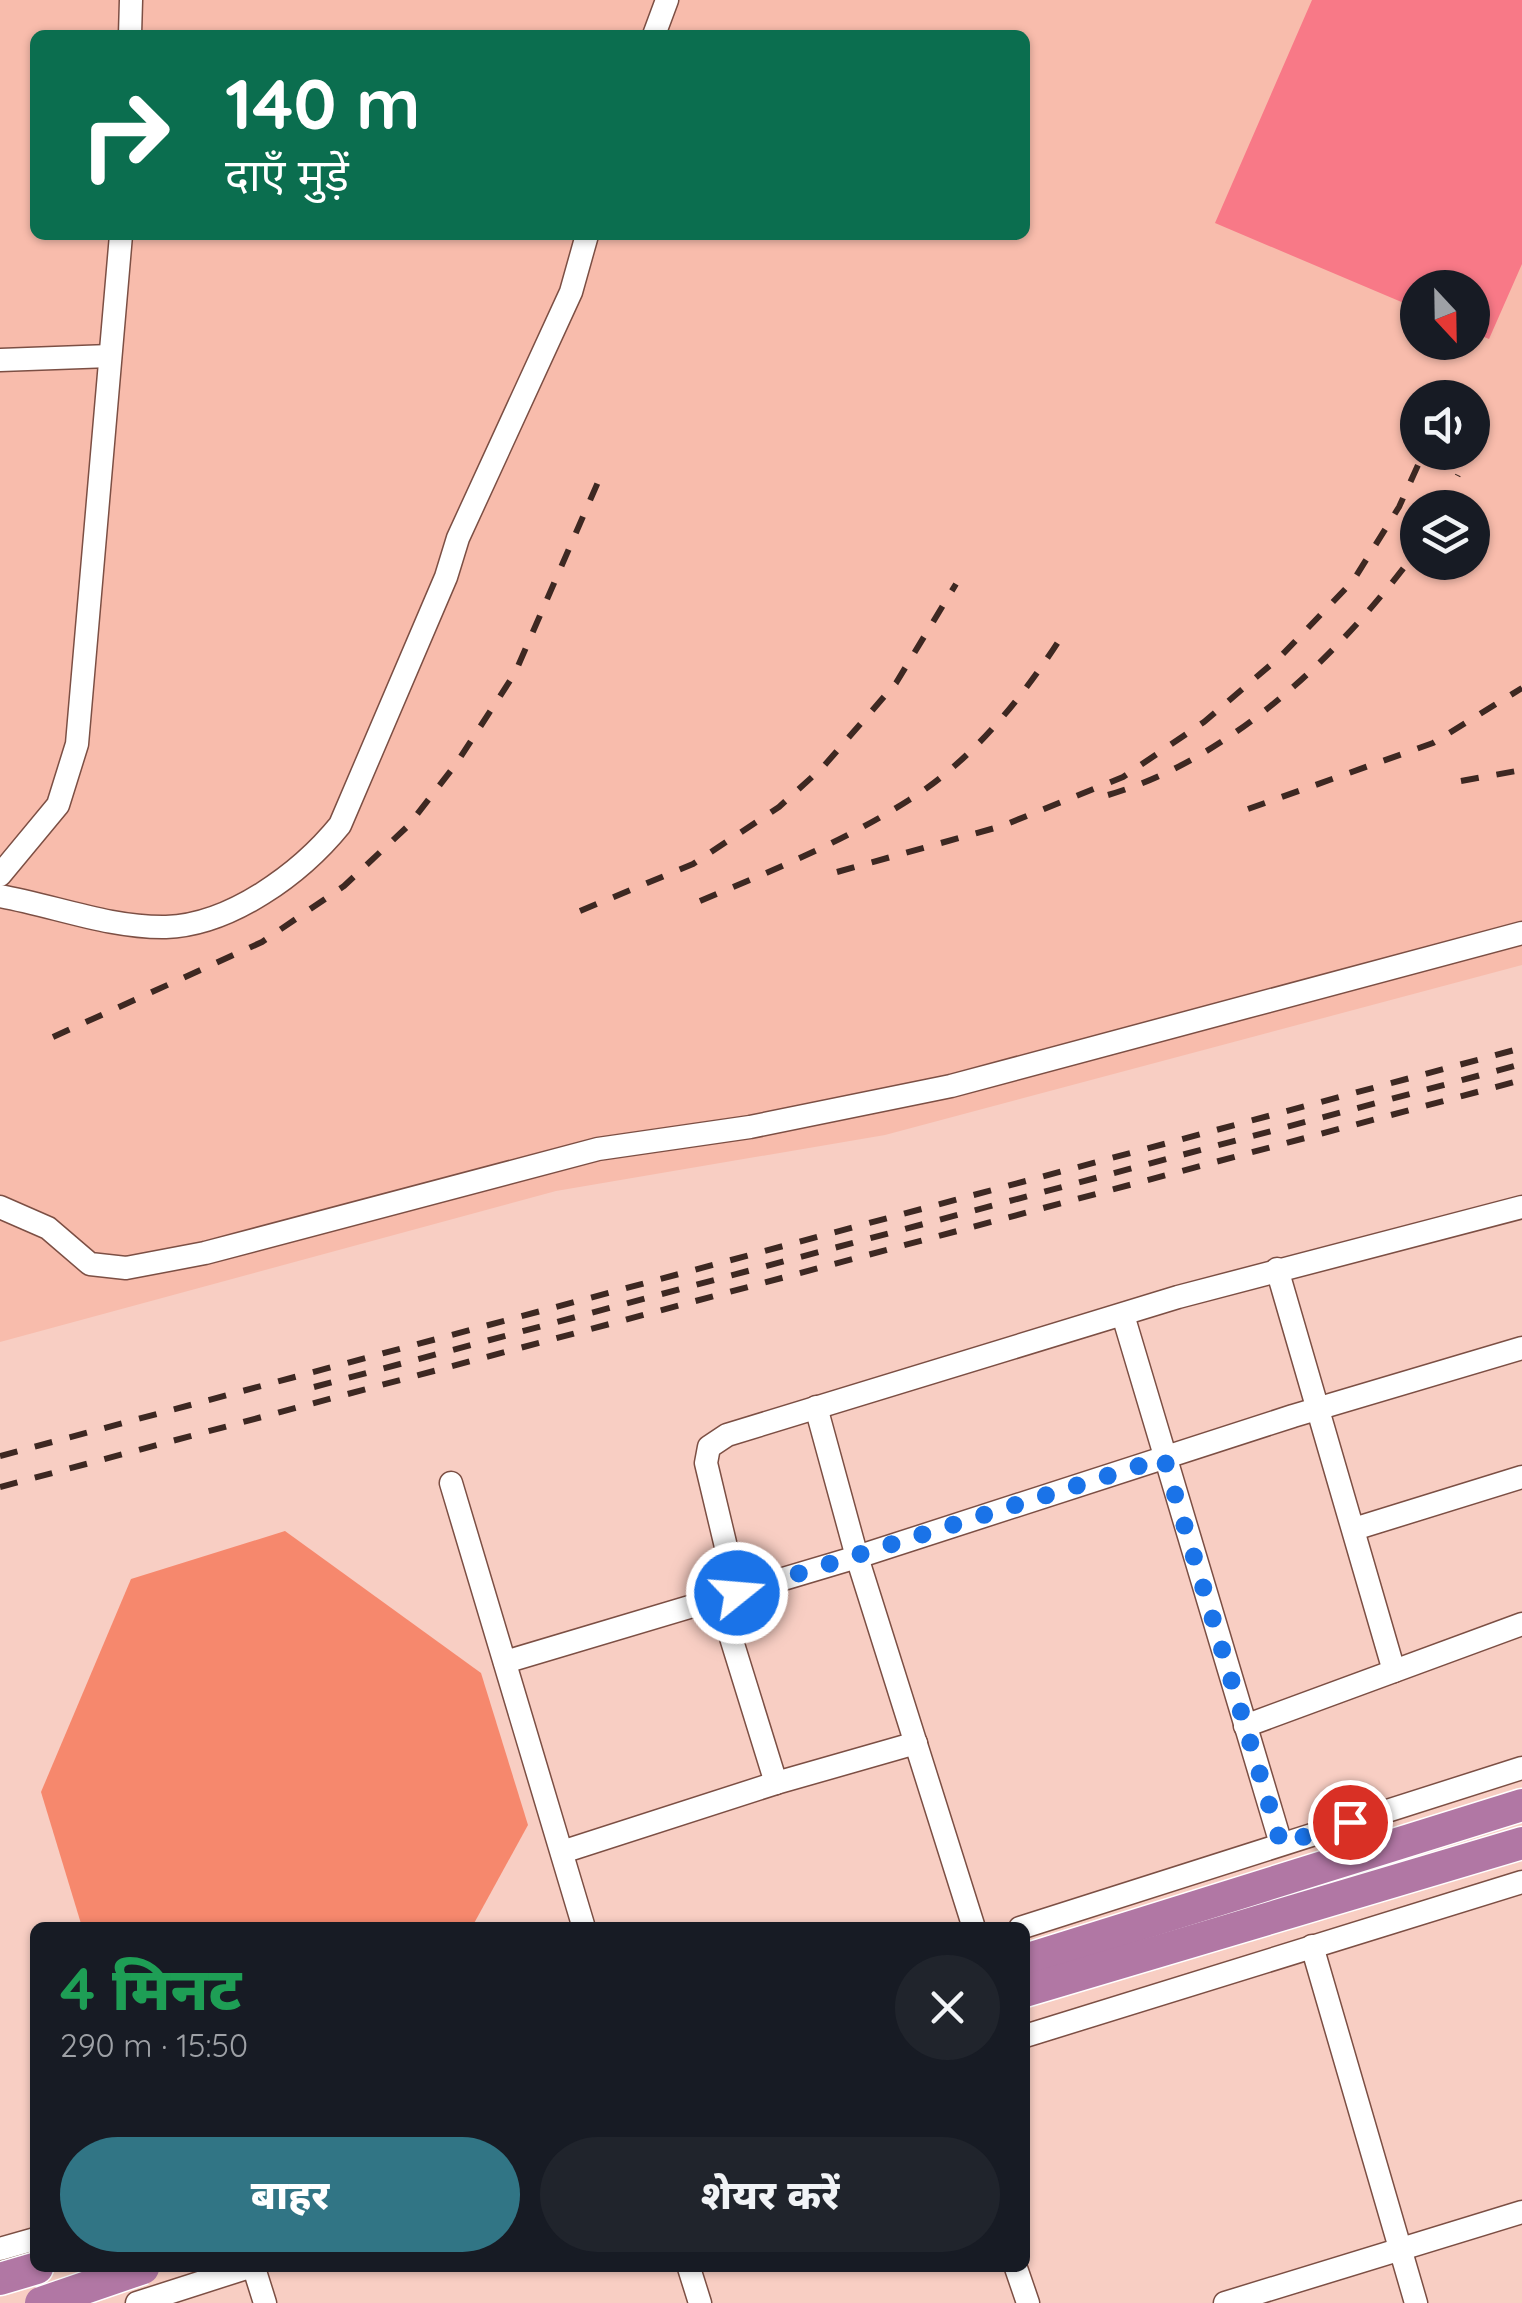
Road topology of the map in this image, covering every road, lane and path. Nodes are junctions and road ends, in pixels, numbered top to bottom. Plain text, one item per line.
1 (131, 0) edge
2 (667, 0) edge
3 (130, 30) edge
4 (656, 30) edge
5 (121, 240) edge
6 (586, 240) edge
7 (110, 356) junction
8 (0, 360) edge
9 (0, 875) edge
10 (0, 896) edge
11 (1522, 934) edge
12 (1522, 1206) edge
13 (0, 1207) edge
14 (1277, 1270) junction
15 (1123, 1315) junction
16 (1522, 1348) edge
17 (816, 1407) junction
18 (1317, 1409) junction
19 (1164, 1458) junction
20 (1522, 1477) edge
21 (451, 1483) dead end
22 (1354, 1528) junction
23 (857, 1556) junction
24 (728, 1596) junction
25 (1522, 1624) edge
26 (505, 1662) junction
27 (1394, 1671) junction
28 (1245, 1726) junction
29 (916, 1743) junction
30 (1522, 1768) edge
31 (776, 1783) junction
32 (1522, 1805) edge
33 (1522, 1843) edge
34 (1281, 1844) junction
35 (562, 1852) junction
36 (1522, 1882) edge
37 (582, 1922) edge
38 (972, 1922) edge
39 (1030, 1925) edge
40 (1185, 1927) junction
41 (1312, 1946) junction
42 (1030, 1959) edge
43 (1030, 1989) edge
44 (1030, 2034) edge
45 (1522, 2212) edge
46 (30, 2240) edge
47 (0, 2249) edge
48 (1398, 2251) junction
49 (30, 2270) edge
50 (118, 2272) edge
51 (131, 2272) edge
52 (234, 2272) edge
53 (255, 2272) edge
54 (691, 2272) edge
55 (1017, 2272) edge
56 (0, 2279) edge
57 (42, 2303) edge
58 (128, 2303) edge
59 (137, 2303) edge
60 (265, 2303) edge
61 (700, 2303) edge
62 (1028, 2303) edge
63 (1225, 2303) edge
64 (1416, 2303) edge

1 - 3 street
2 - 4 street
5 - 7 street
6 - 10 street
7 - 8 street
7 - 9 street
11 - 13 street
12 - 14 street
14 - 15 street
14 - 18 street
15 - 17 street
15 - 19 street
16 - 18 street
17 - 23 street
17 - 24 street
18 - 19 street
18 - 22 street
19 - 23 street
19 - 28 street
20 - 22 street
21 - 26 street
22 - 27 street
23 - 24 street
23 - 29 street
24 - 26 street
24 - 31 street
25 - 27 street
26 - 35 street
27 - 28 street
28 - 34 street
29 - 31 street
29 - 38 street
30 - 34 street
31 - 35 street
32 - 40 highway
33 - 40 highway
34 - 39 street
35 - 37 street
36 - 41 street
40 - 42 highway
40 - 43 highway
41 - 44 street
41 - 48 street
45 - 48 street
46 - 47 street
48 - 63 street
48 - 64 street
49 - 56 highway
50 - 58 street
51 - 57 highway, bridge
52 - 59 street
53 - 60 street
54 - 61 street
55 - 62 street

